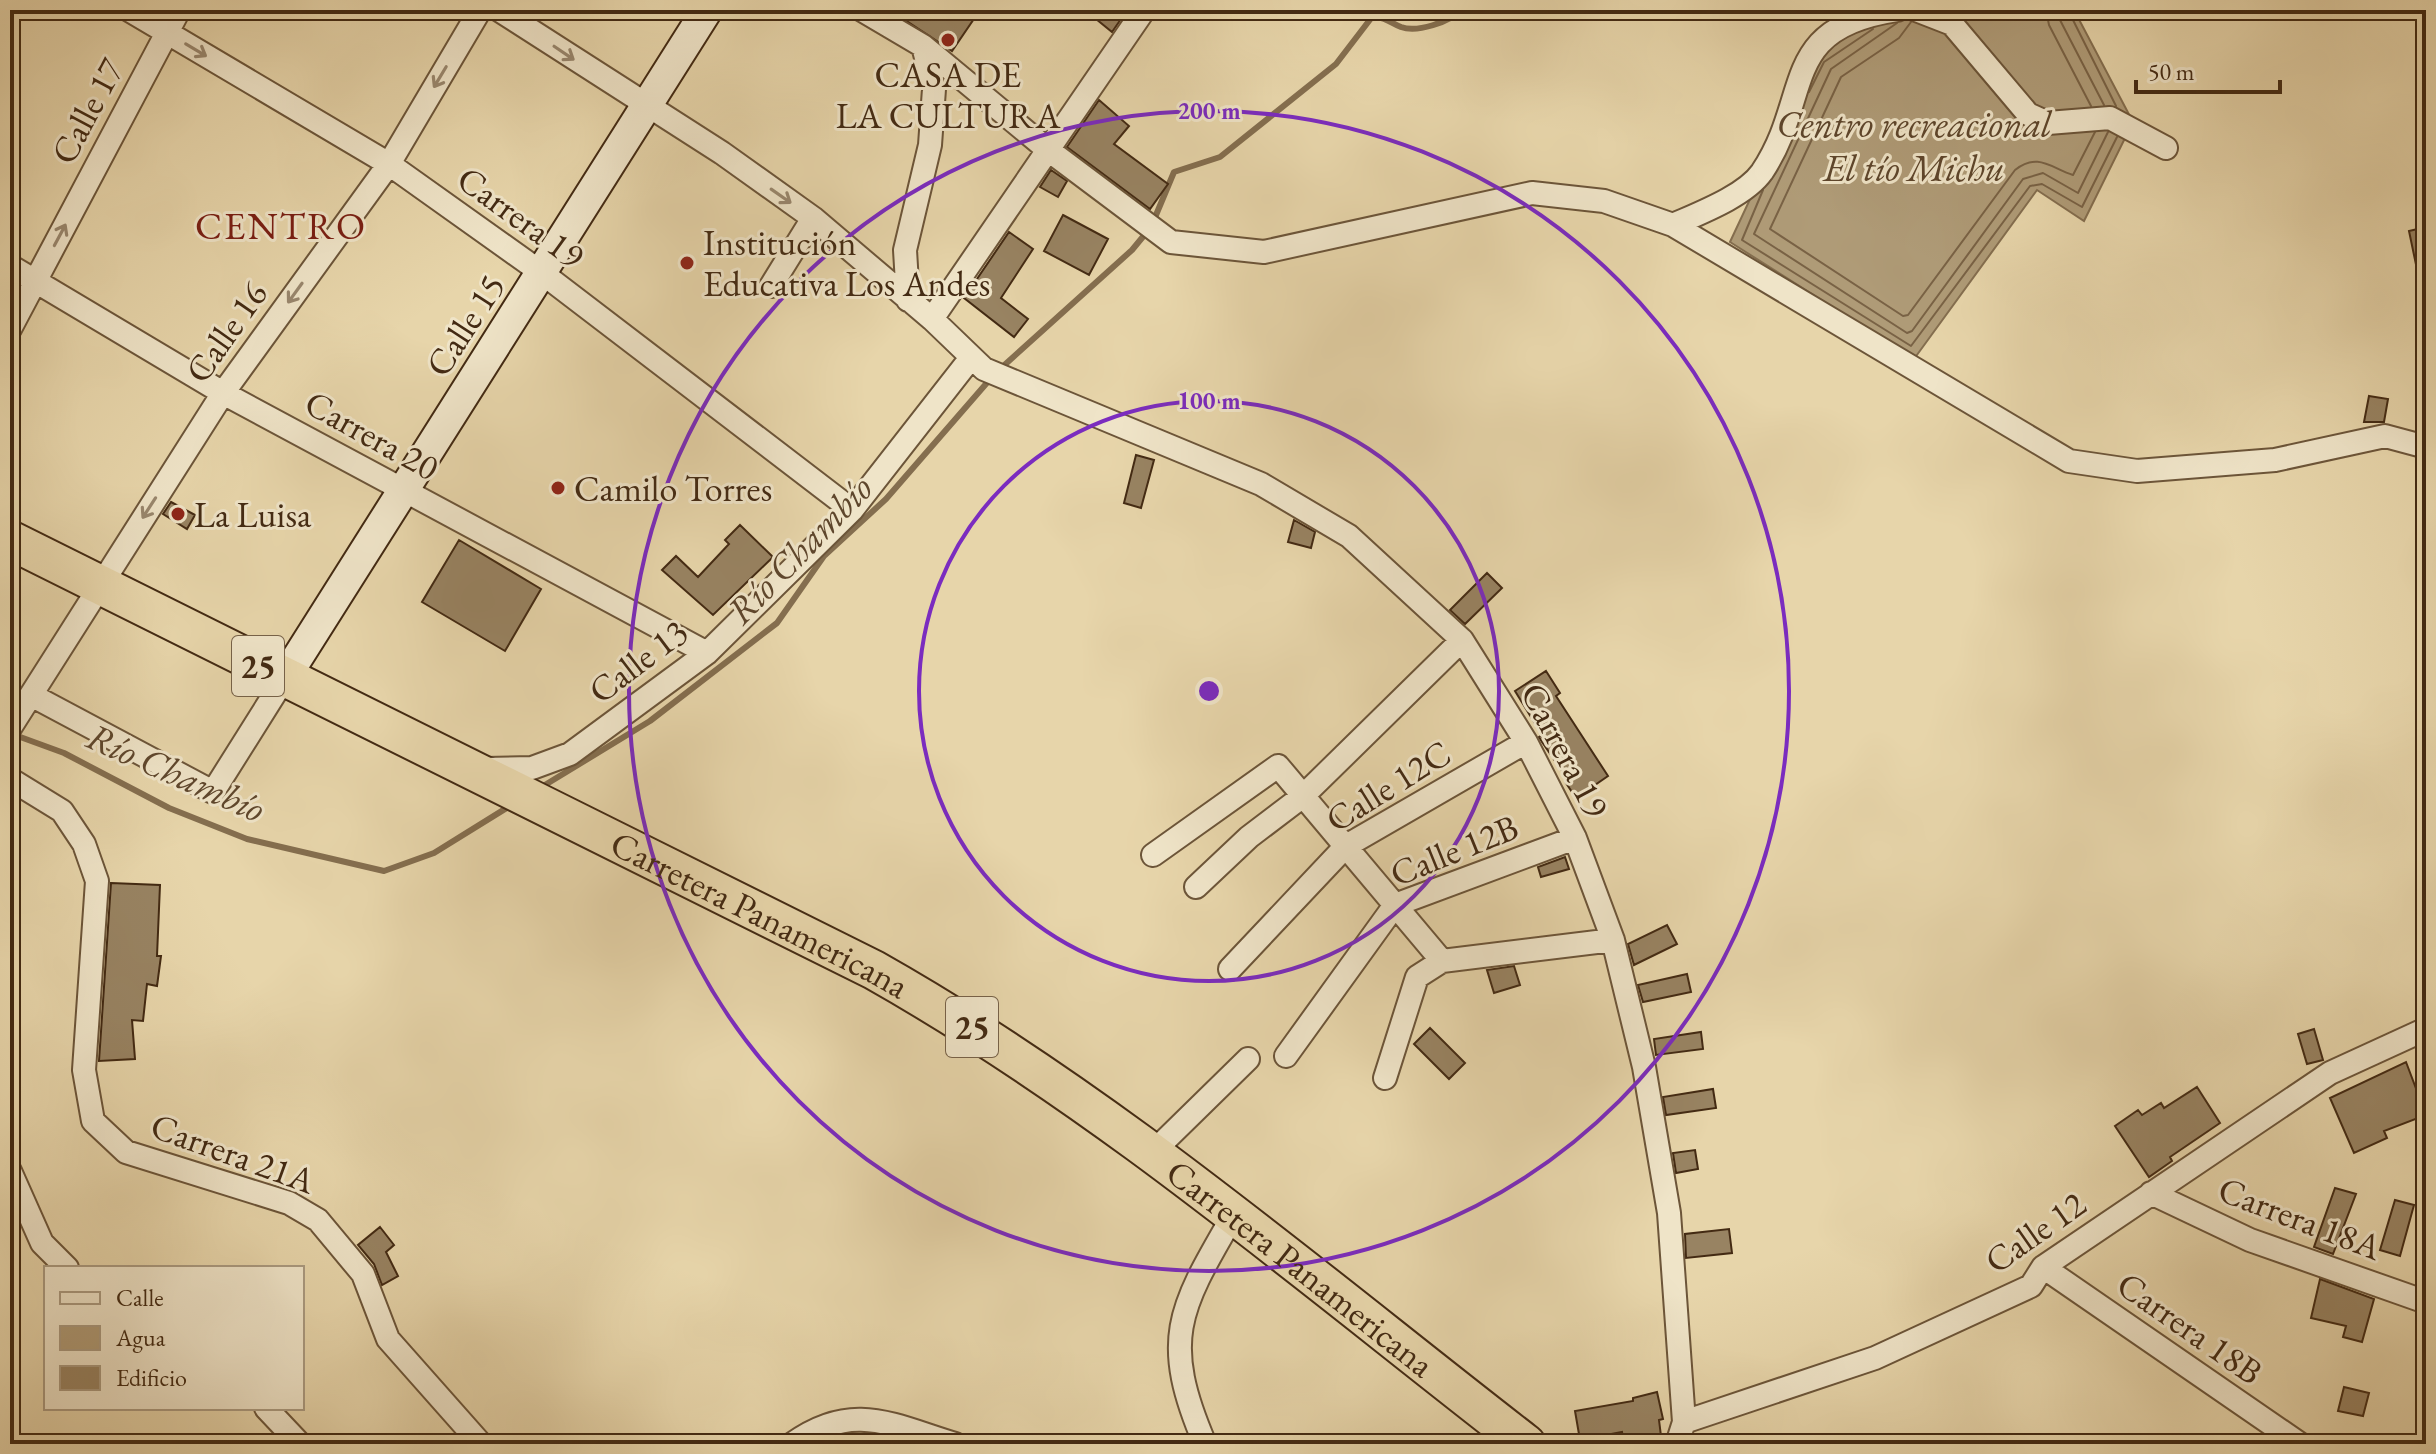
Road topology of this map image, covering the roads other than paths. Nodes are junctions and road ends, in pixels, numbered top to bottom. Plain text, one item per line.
1 (129, 10) edge
2 (179, 10) edge
3 (480, 10) edge
4 (499, 10) edge
5 (707, 10) edge
6 (862, 10) edge
7 (1144, 10) edge
8 (1897, 10) edge
9 (1916, 10) edge
10 (166, 32) junction
11 (923, 46) junction
12 (648, 109) junction
13 (2166, 148) dead end
14 (1047, 149) junction
15 (389, 164) junction
16 (813, 218) junction
17 (1673, 225) junction
18 (10, 266) edge
19 (542, 273) junction
20 (36, 281) junction
21 (771, 286) dead end
22 (908, 300) junction
23 (932, 319) junction
24 (10, 329) edge
25 (977, 364) junction
26 (223, 393) junction
27 (2426, 447) edge
28 (403, 492) junction
29 (852, 510) junction
30 (10, 540) edge
31 (100, 585) junction
32 (1462, 640) junction
33 (707, 653) junction
34 (284, 679) junction
35 (18, 708) edge
36 (1526, 742) junction
37 (467, 769) junction
38 (10, 779) edge
39 (1303, 796) junction
40 (1575, 838) junction
41 (1346, 846) junction
42 (1153, 855) dead end
43 (1196, 887) dead end
44 (1395, 905) junction
45 (1613, 940) junction
46 (1442, 961) junction
47 (1230, 969) dead end
48 (2426, 1029) edge
49 (1286, 1056) dead end
50 (1248, 1059) dead end
51 (1385, 1078) dead end
52 (1152, 1153) junction
53 (10, 1171) edge
54 (2151, 1193) junction
55 (1233, 1216) junction
56 (65, 1266) edge
57 (2043, 1267) junction
58 (2426, 1302) edge
59 (268, 1410) edge
60 (1684, 1422) junction
61 (300, 1444) edge
62 (481, 1444) edge
63 (792, 1444) edge
64 (955, 1444) edge
65 (1205, 1444) edge
66 (1526, 1444) edge
67 (1677, 1444) edge
68 (2300, 1444) edge

1 - 10 street, Carrera 19
2 - 10 street, Calle 17
3 -> 15 street, Calle 16
4 -> 12 street
5 - 12 main road, Calle 15
6 - 11 street
7 - 14 street
8 - 17 street
9 - 13 street
10 -> 15 street, Carrera 19
20 -> 10 street, Calle 17
11 - 14 street
11 - 22 street
12 -> 16 street
12 - 19 main road, Calle 15
14 - 17 street
14 - 23 street
15 - 19 street, Carrera 19
15 -> 26 street, Calle 16
16 - 21 street
16 - 22 street
17 - 27 street
18 - 20 street, Carrera 20
19 - 28 main road, Calle 15
19 - 29 street, Carrera 19
20 - 24 street, Calle 17
20 - 26 street, Carrera 20
22 - 23 street
23 - 25 street
25 - 29 street, Calle 13
25 - 32 street, Carrera 19
26 - 28 street, Carrera 20
26 -> 31 street, Calle 16
28 - 33 street, Carrera 20
28 - 34 main road, Calle 15
29 - 33 street, Calle 13
30 - 31 highway, Carretera Panamericana / 25
31 - 34 highway, Carretera Panamericana / 25
31 - 35 street, Calle 16
32 - 36 street, Carrera 19
32 - 39 street
33 - 37 street, Calle 13
34 - 35 street
34 - 37 highway, Carretera Panamericana / 25
36 - 40 street, Carrera 19
36 - 41 street, Calle 12C
37 - 52 highway, Carretera Panamericana / 25
38 - 62 street, Carrera 21A
39 - 41 street
39 - 42 street
39 - 43 street
40 - 44 street, Calle 12B
40 - 45 street, Carrera 19
41 - 44 street
41 - 47 street, Calle 12C
44 - 46 street
44 - 49 street, Calle 12B
45 - 46 street
45 - 60 street, Carrera 19
46 - 51 street
48 - 54 street, Calle 12
50 - 52 street
52 - 55 highway, Carretera Panamericana / 25
53 - 56 street
54 - 57 street, Calle 12
54 - 58 street, Carrera 18A
55 - 65 street
55 - 66 highway, Carretera Panamericana / 25
57 - 60 street, Calle 12
57 - 68 street, Carrera 18B
59 - 61 street
60 - 67 street, Carrera 19
63 - 64 street

